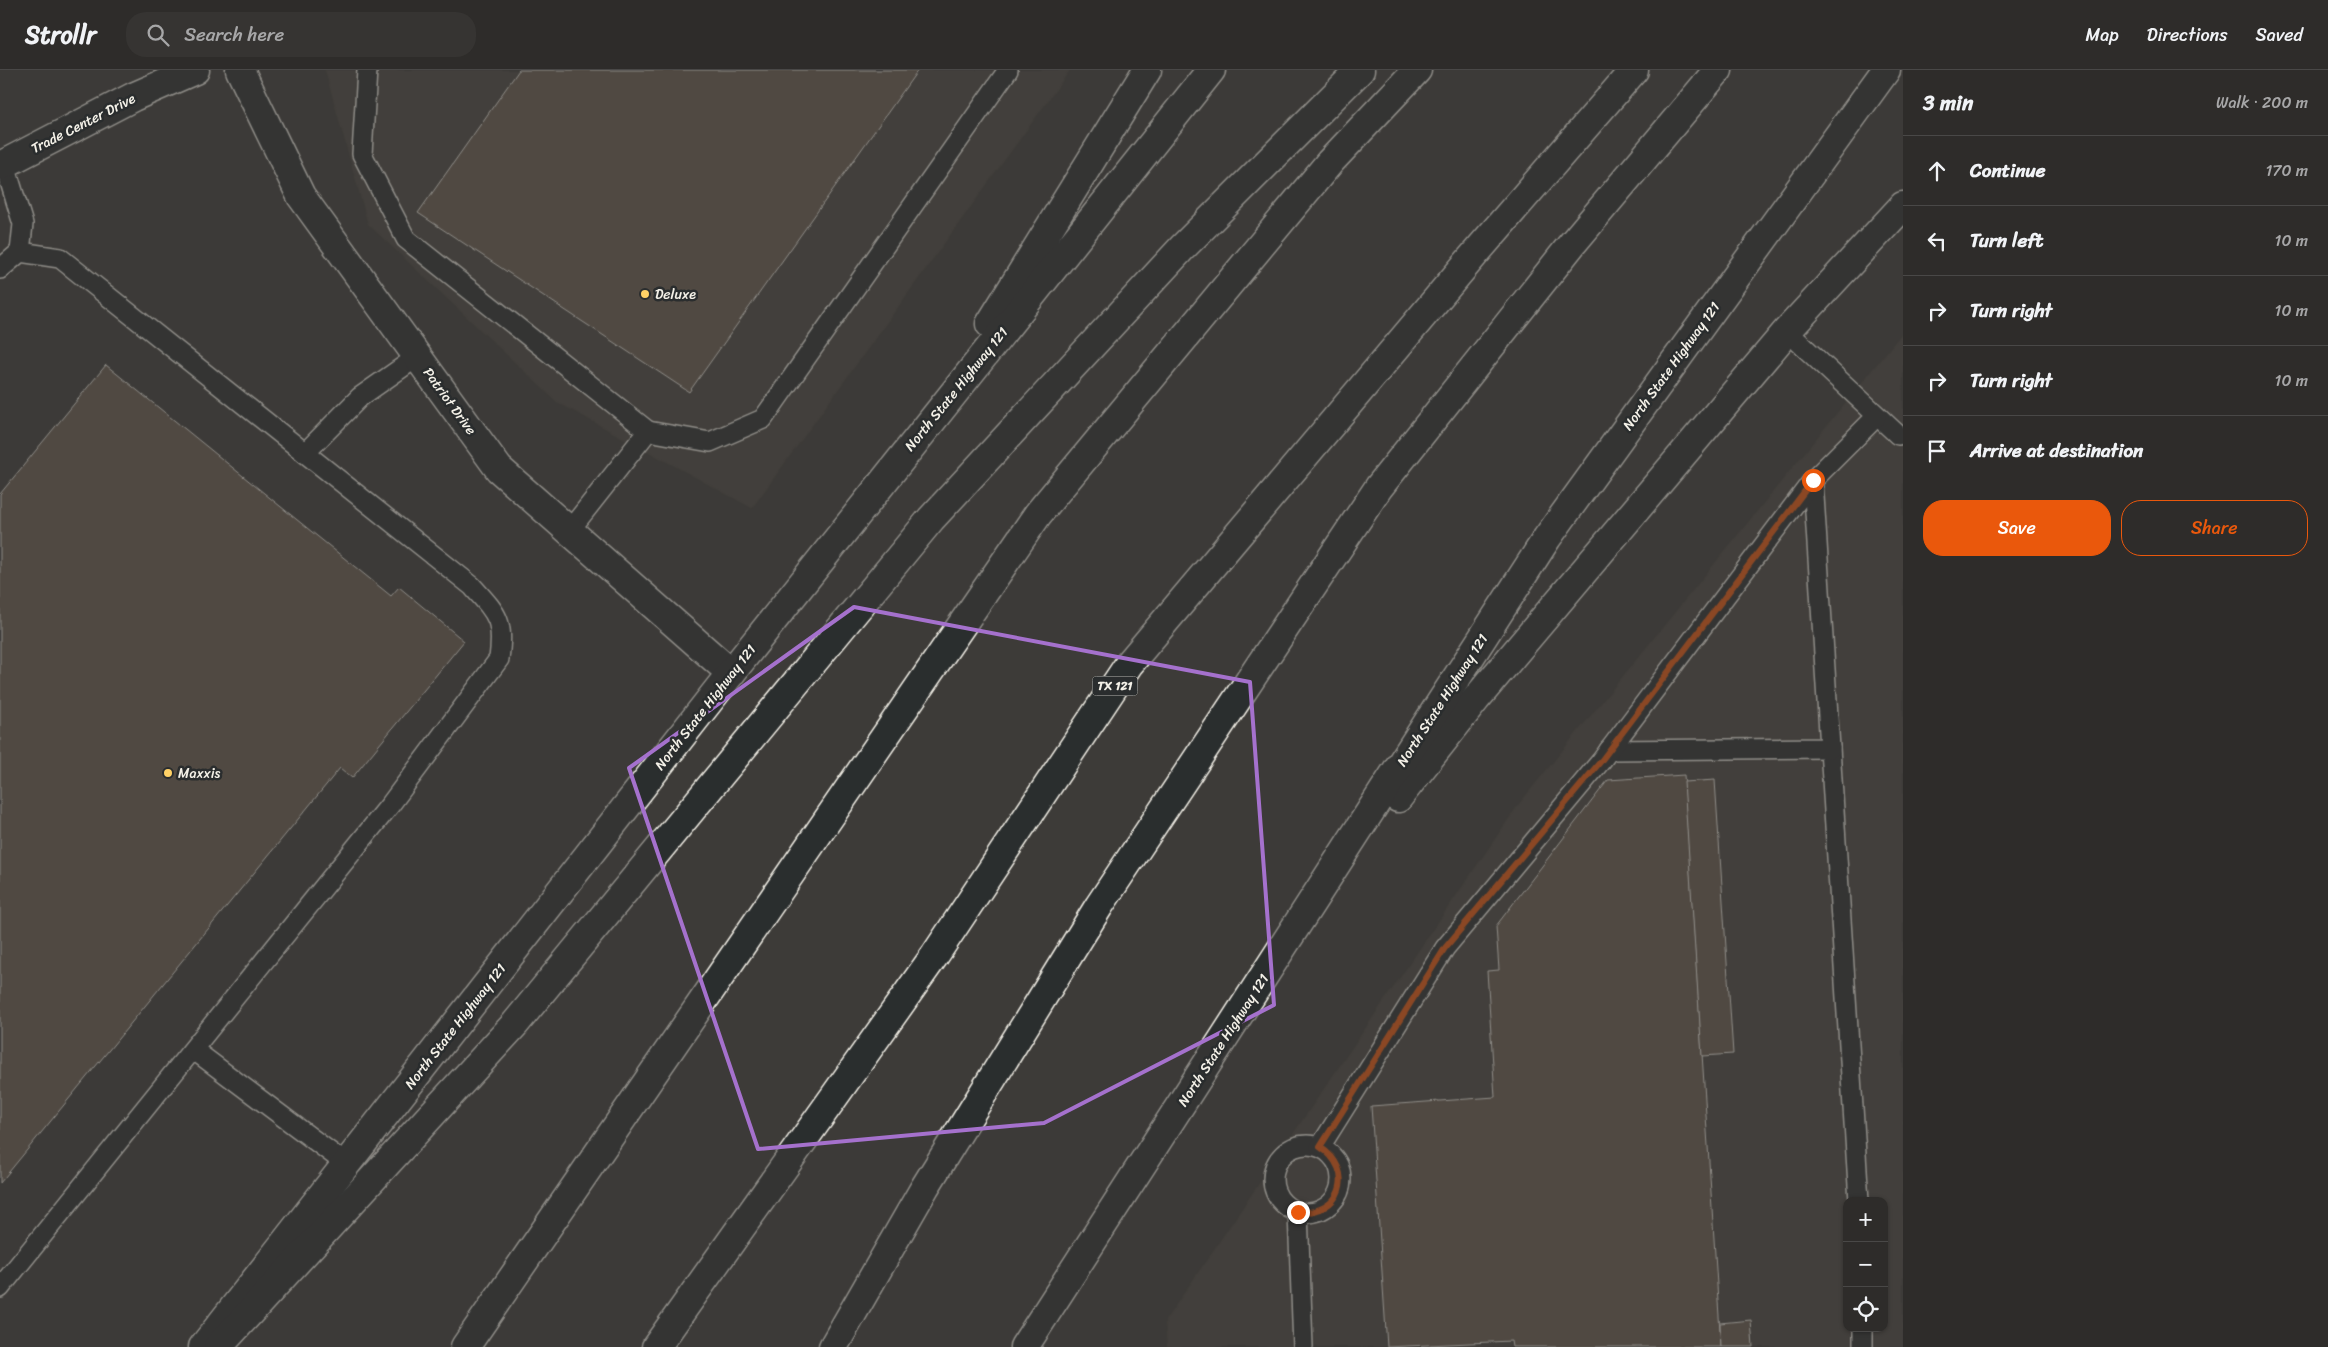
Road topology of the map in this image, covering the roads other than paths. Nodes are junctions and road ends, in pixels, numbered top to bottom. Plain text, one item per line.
1 (195, 70) edge
2 (240, 70) edge
3 (367, 70) edge
4 (1008, 70) edge
5 (1147, 70) edge
6 (1211, 70) edge
7 (1360, 70) edge
8 (1417, 70) edge
9 (1634, 70) edge
10 (1718, 70) edge
11 (1886, 70) edge
12 (2, 164) edge
13 (1898, 214) edge
14 (20, 252) junction
15 (0, 269) edge
16 (1787, 331) junction
17 (417, 357) junction
18 (1876, 417) junction
19 (648, 431) junction
20 (923, 431) junction
21 (1898, 435) dead end
22 (305, 453) junction
23 (1813, 480) junction
24 (570, 531) junction
25 (731, 673) junction
26 (1830, 748) junction
27 (1609, 750) junction
28 (1288, 940) junction
29 (194, 1050) junction
30 (1320, 1147) junction
31 (346, 1164) junction
32 (1859, 1197) edge
33 (1298, 1212) junction
34 (0, 1288) edge
35 (1863, 1332) edge
36 (203, 1347) edge
37 (218, 1347) edge
38 (465, 1347) edge
39 (656, 1347) edge
40 (833, 1347) edge
41 (1024, 1347) edge
42 (1303, 1347) edge
43 (1863, 1347) edge

1 - 12 main road, Trade Center Drive
2 - 17 main road, Patriot Drive
3 - 19 lane
4 - 19 lane
5 - 20 main road
6 - 20 main road, North State Highway 121
7 - 37 main road
8 - 38 main road
9 - 39 main road, TX 121
10 - 40 main road
11 - 28 main road, North State Highway 121
12 - 14 lane
13 - 16 main road
14 - 15 lane
14 - 22 lane
16 - 18 lane
16 - 28 main road
17 - 22 lane
17 - 24 main road, Patriot Drive
18 - 21 lane
18 - 23 lane
19 - 24 lane
20 - 25 main road, North State Highway 121
22 - 29 lane
23 - 26 lane
23 - 27 lane
24 - 25 main road, Patriot Drive
25 - 31 main road, North State Highway 121
26 - 27 lane
26 - 32 lane
27 - 30 lane
28 - 41 main road, North State Highway 121
29 - 31 lane
29 - 34 lane
30 - 33 lane
30 - 33 lane
31 - 36 main road, North State Highway 121
33 - 42 lane
35 - 43 lane

